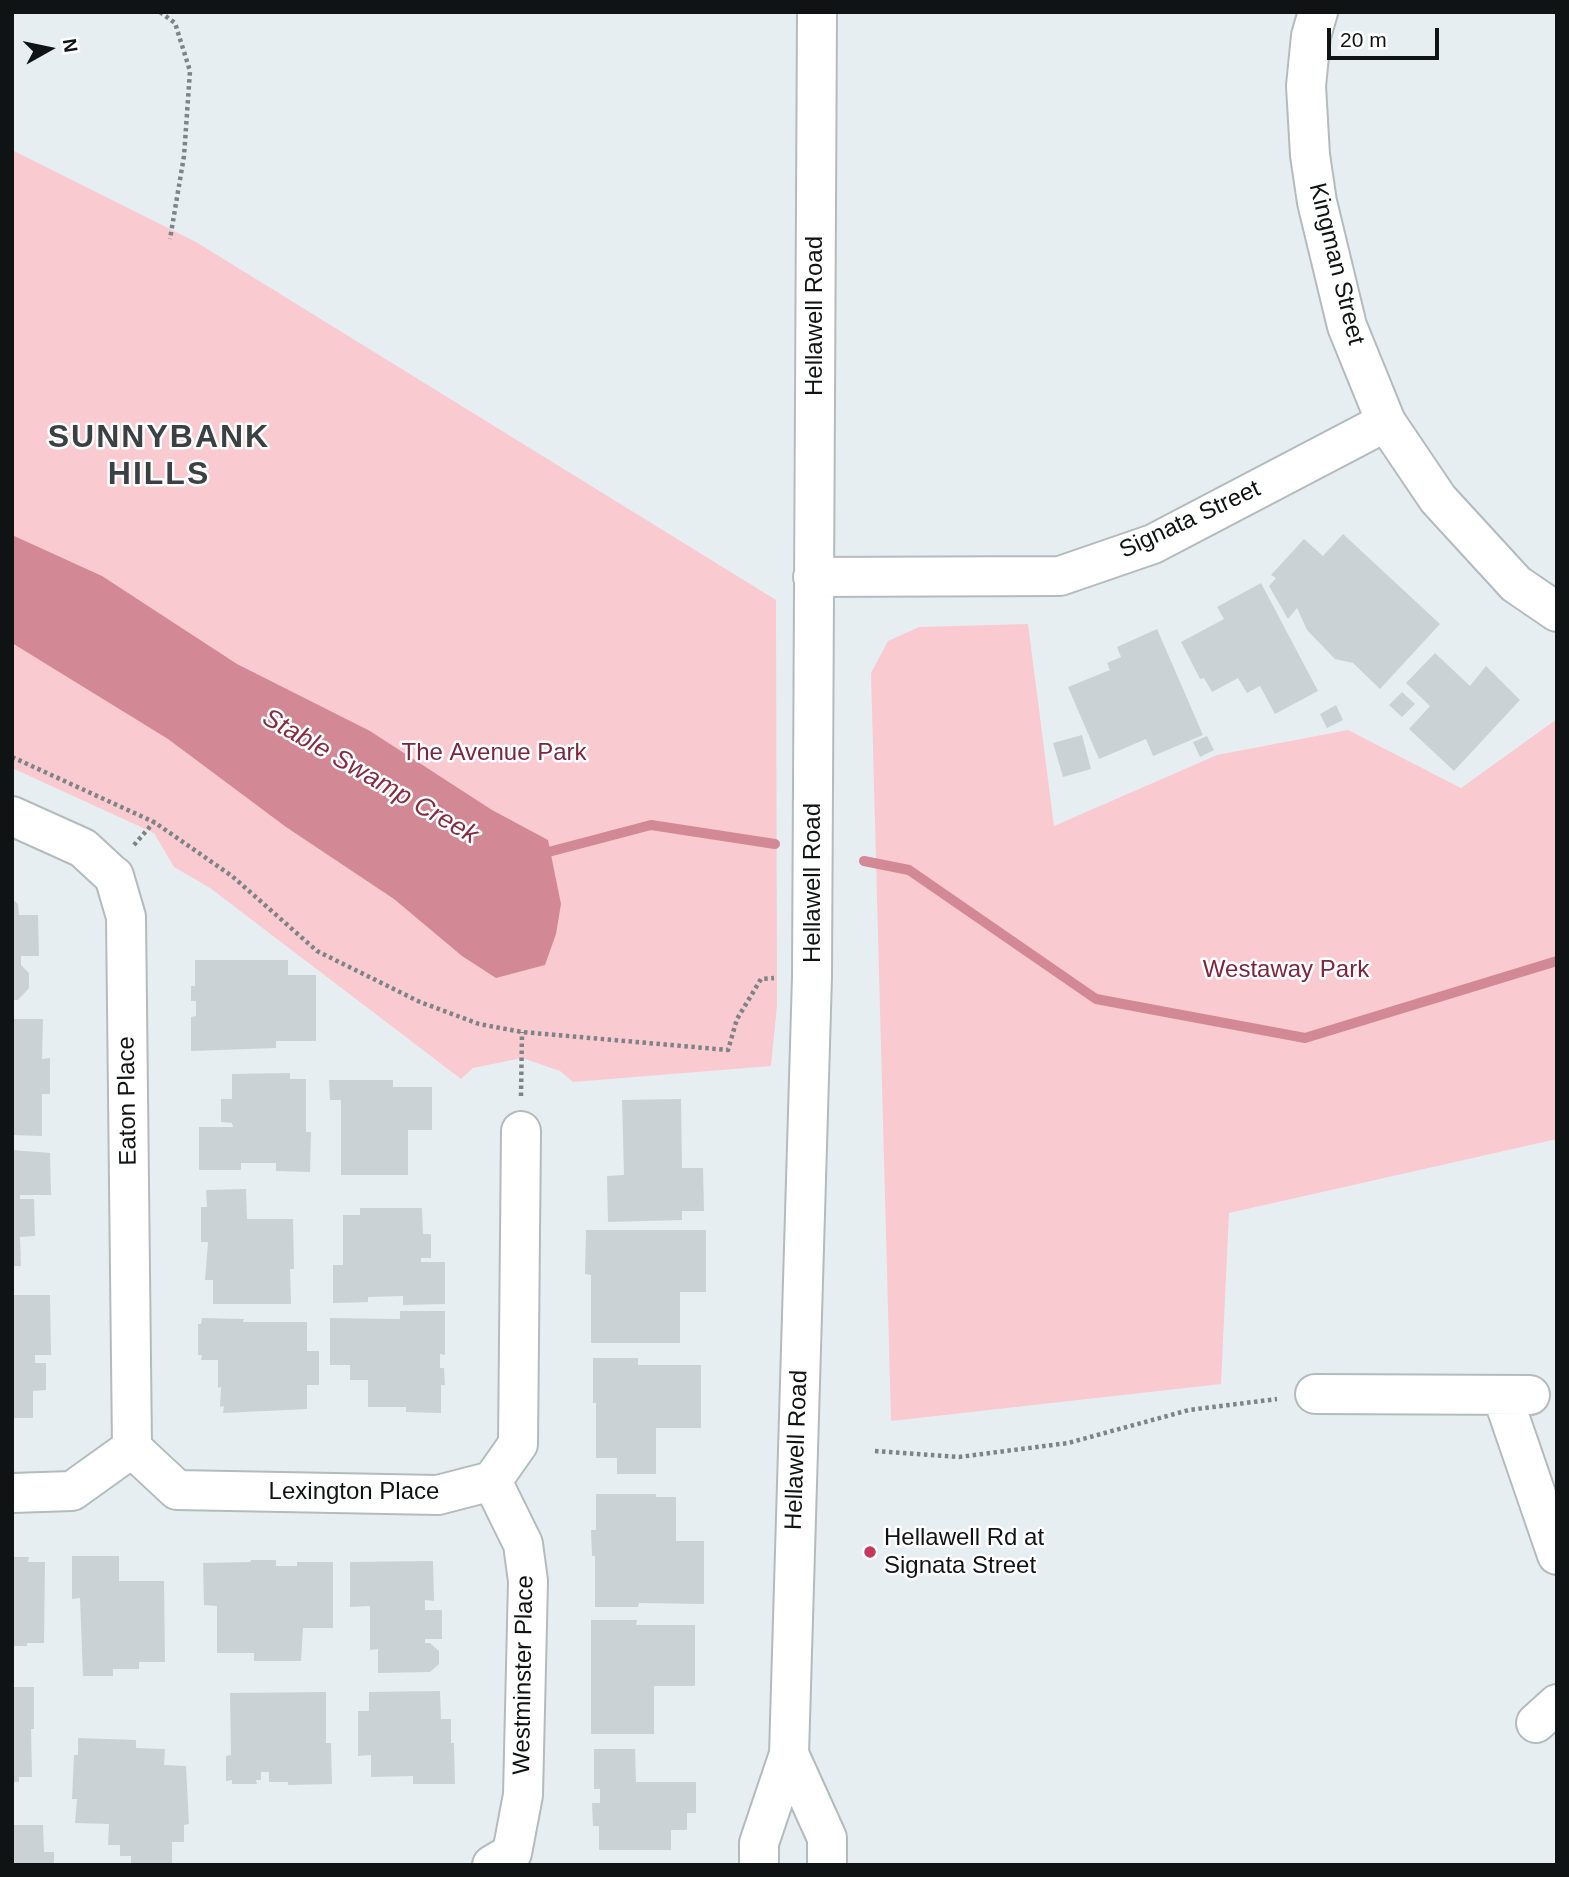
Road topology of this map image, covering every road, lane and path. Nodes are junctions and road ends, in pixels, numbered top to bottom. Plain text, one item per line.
1 (160, 12) edge
2 (817, 12) edge
3 (1318, 12) edge
4 (170, 239) dead end
5 (1386, 422) junction
6 (813, 577) junction
7 (1557, 612) edge
8 (12, 757) edge
9 (12, 816) edge
10 (779, 978) dead end
11 (522, 1032) junction
12 (521, 1131) joint
13 (1315, 1394) joint
14 (132, 1448) junction
15 (875, 1451) dead end
16 (492, 1481) junction
17 (12, 1493) edge
18 (1557, 1555) edge
19 (789, 1754) junction
20 (492, 1865) edge
21 (759, 1865) edge
22 (827, 1865) edge

1 - 4 path
2 - 6 street, Hellawell Road
3 - 5 street, Kingman Street
5 - 6 street, Signata Street
5 - 7 street, Kingman Street
6 - 19 street, Hellawell Road
8 - 11 path
9 - 14 street, Eaton Place
10 - 11 path
11 - 12 path
12 - 16 street
13 - 15 path
13 - 18 street
14 - 16 street, Lexington Place
14 - 17 street
16 - 20 street, Westminster Place
19 - 21 street, Hellawell Road
19 - 22 street, Hellawell Road

